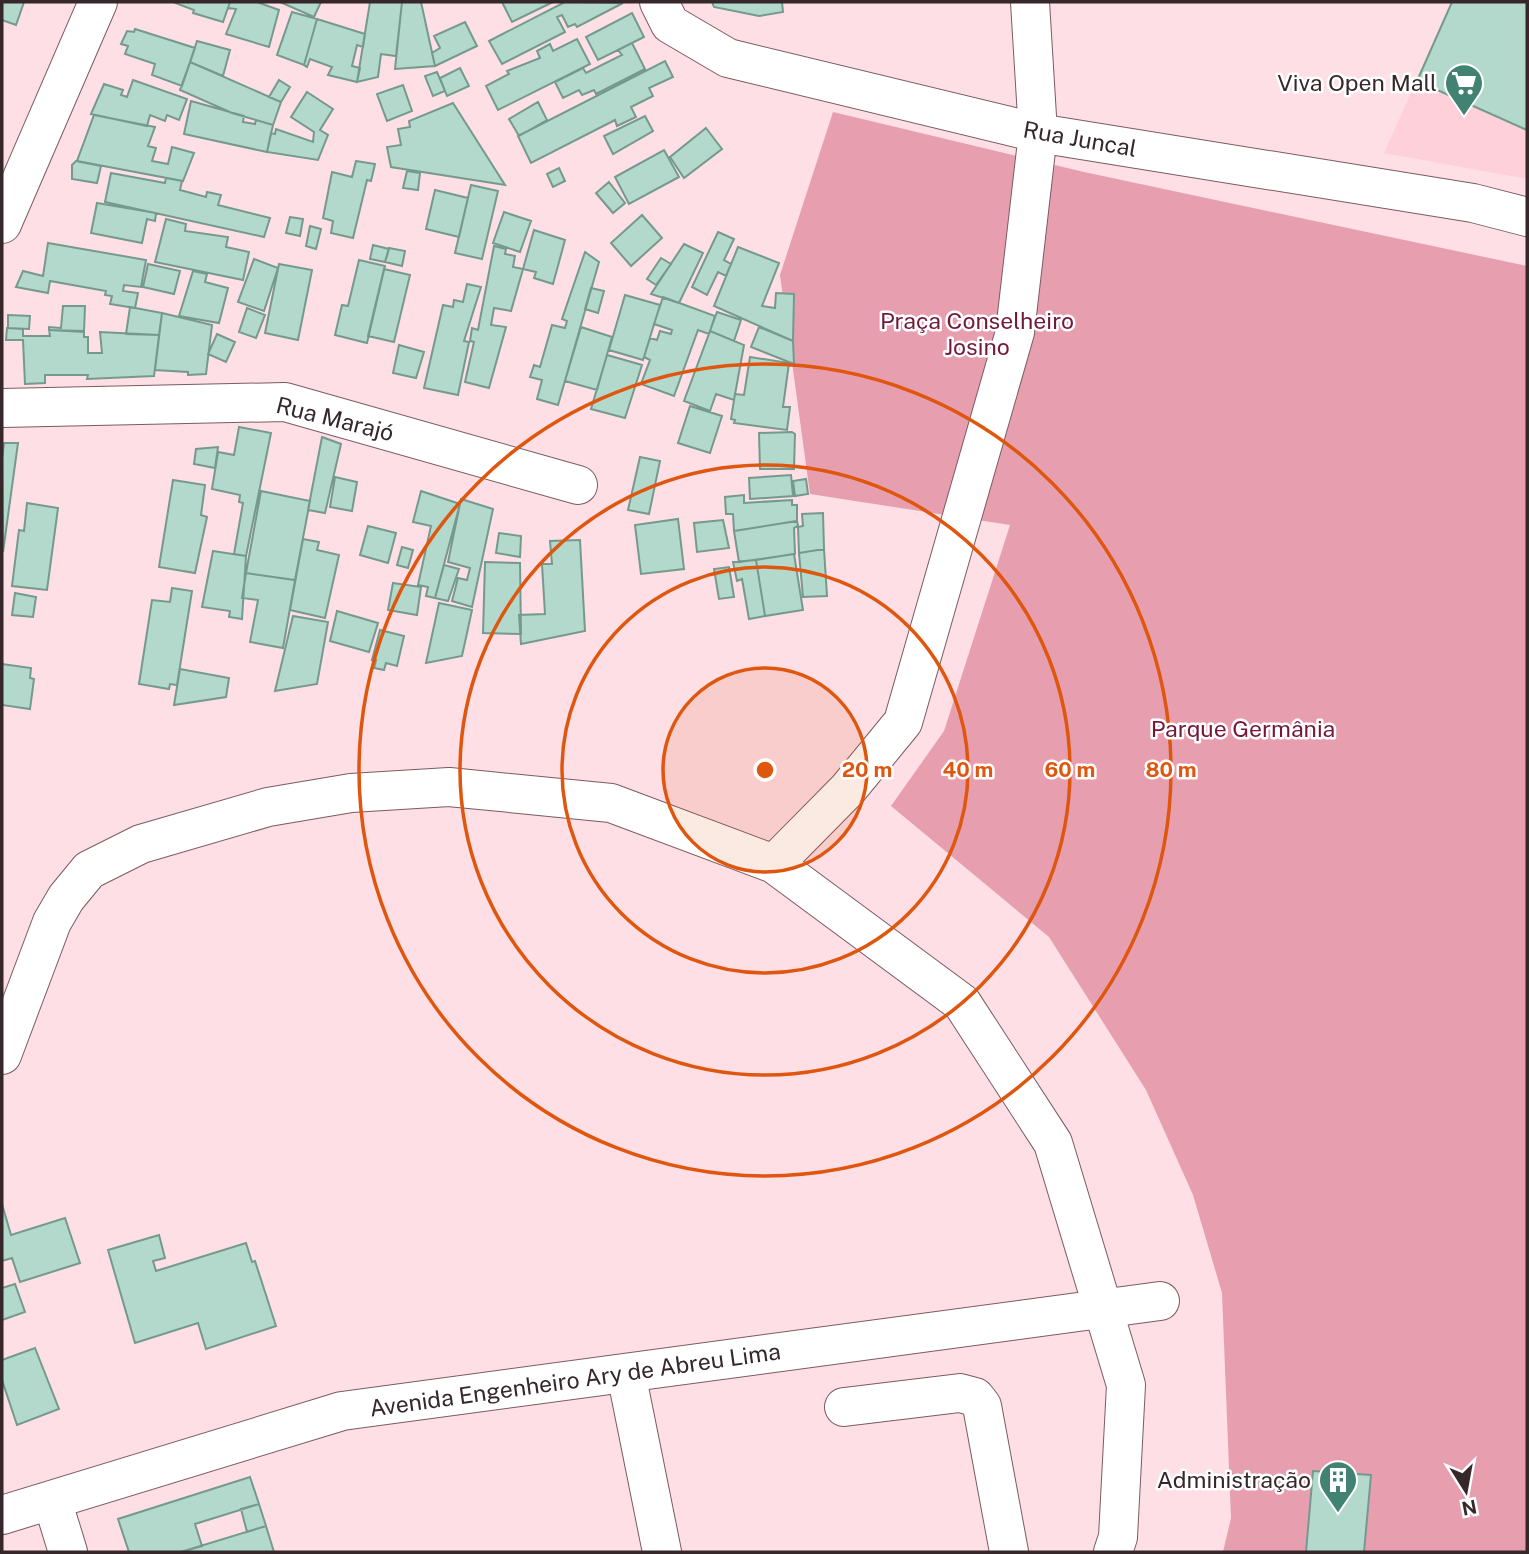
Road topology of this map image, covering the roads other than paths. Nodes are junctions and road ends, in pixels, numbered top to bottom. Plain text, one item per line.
1 (98, 2) edge
2 (659, 2) edge
3 (1030, 2) edge
4 (1038, 133) junction
5 (1527, 217) edge
6 (2, 224) edge
7 (2, 408) edge
8 (578, 485) dead end
9 (774, 864) junction
10 (2, 1055) edge
11 (1160, 1301) dead end
12 (1104, 1309) junction
13 (626, 1373) junction
14 (845, 1408) dead end
15 (52, 1500) junction
16 (2, 1515) edge
17 (68, 1552) edge
18 (662, 1552) edge
19 (1009, 1552) edge
20 (1113, 1552) edge

1 - 6 street
2 - 4 street, Rua Juncal
3 - 4 street
4 - 5 street, Rua Juncal
4 - 9 street
7 - 8 street, Rua Marajó
9 - 10 street
9 - 12 street
11 - 12 street, Avenida Engenheiro Ary de Abreu Lima
12 - 13 street, Avenida Engenheiro Ary de Abreu Lima
12 - 20 street
13 - 15 street, Avenida Engenheiro Ary de Abreu Lima
13 - 18 street
14 - 19 street
15 - 16 street, Avenida Engenheiro Ary de Abreu Lima
15 - 17 street

